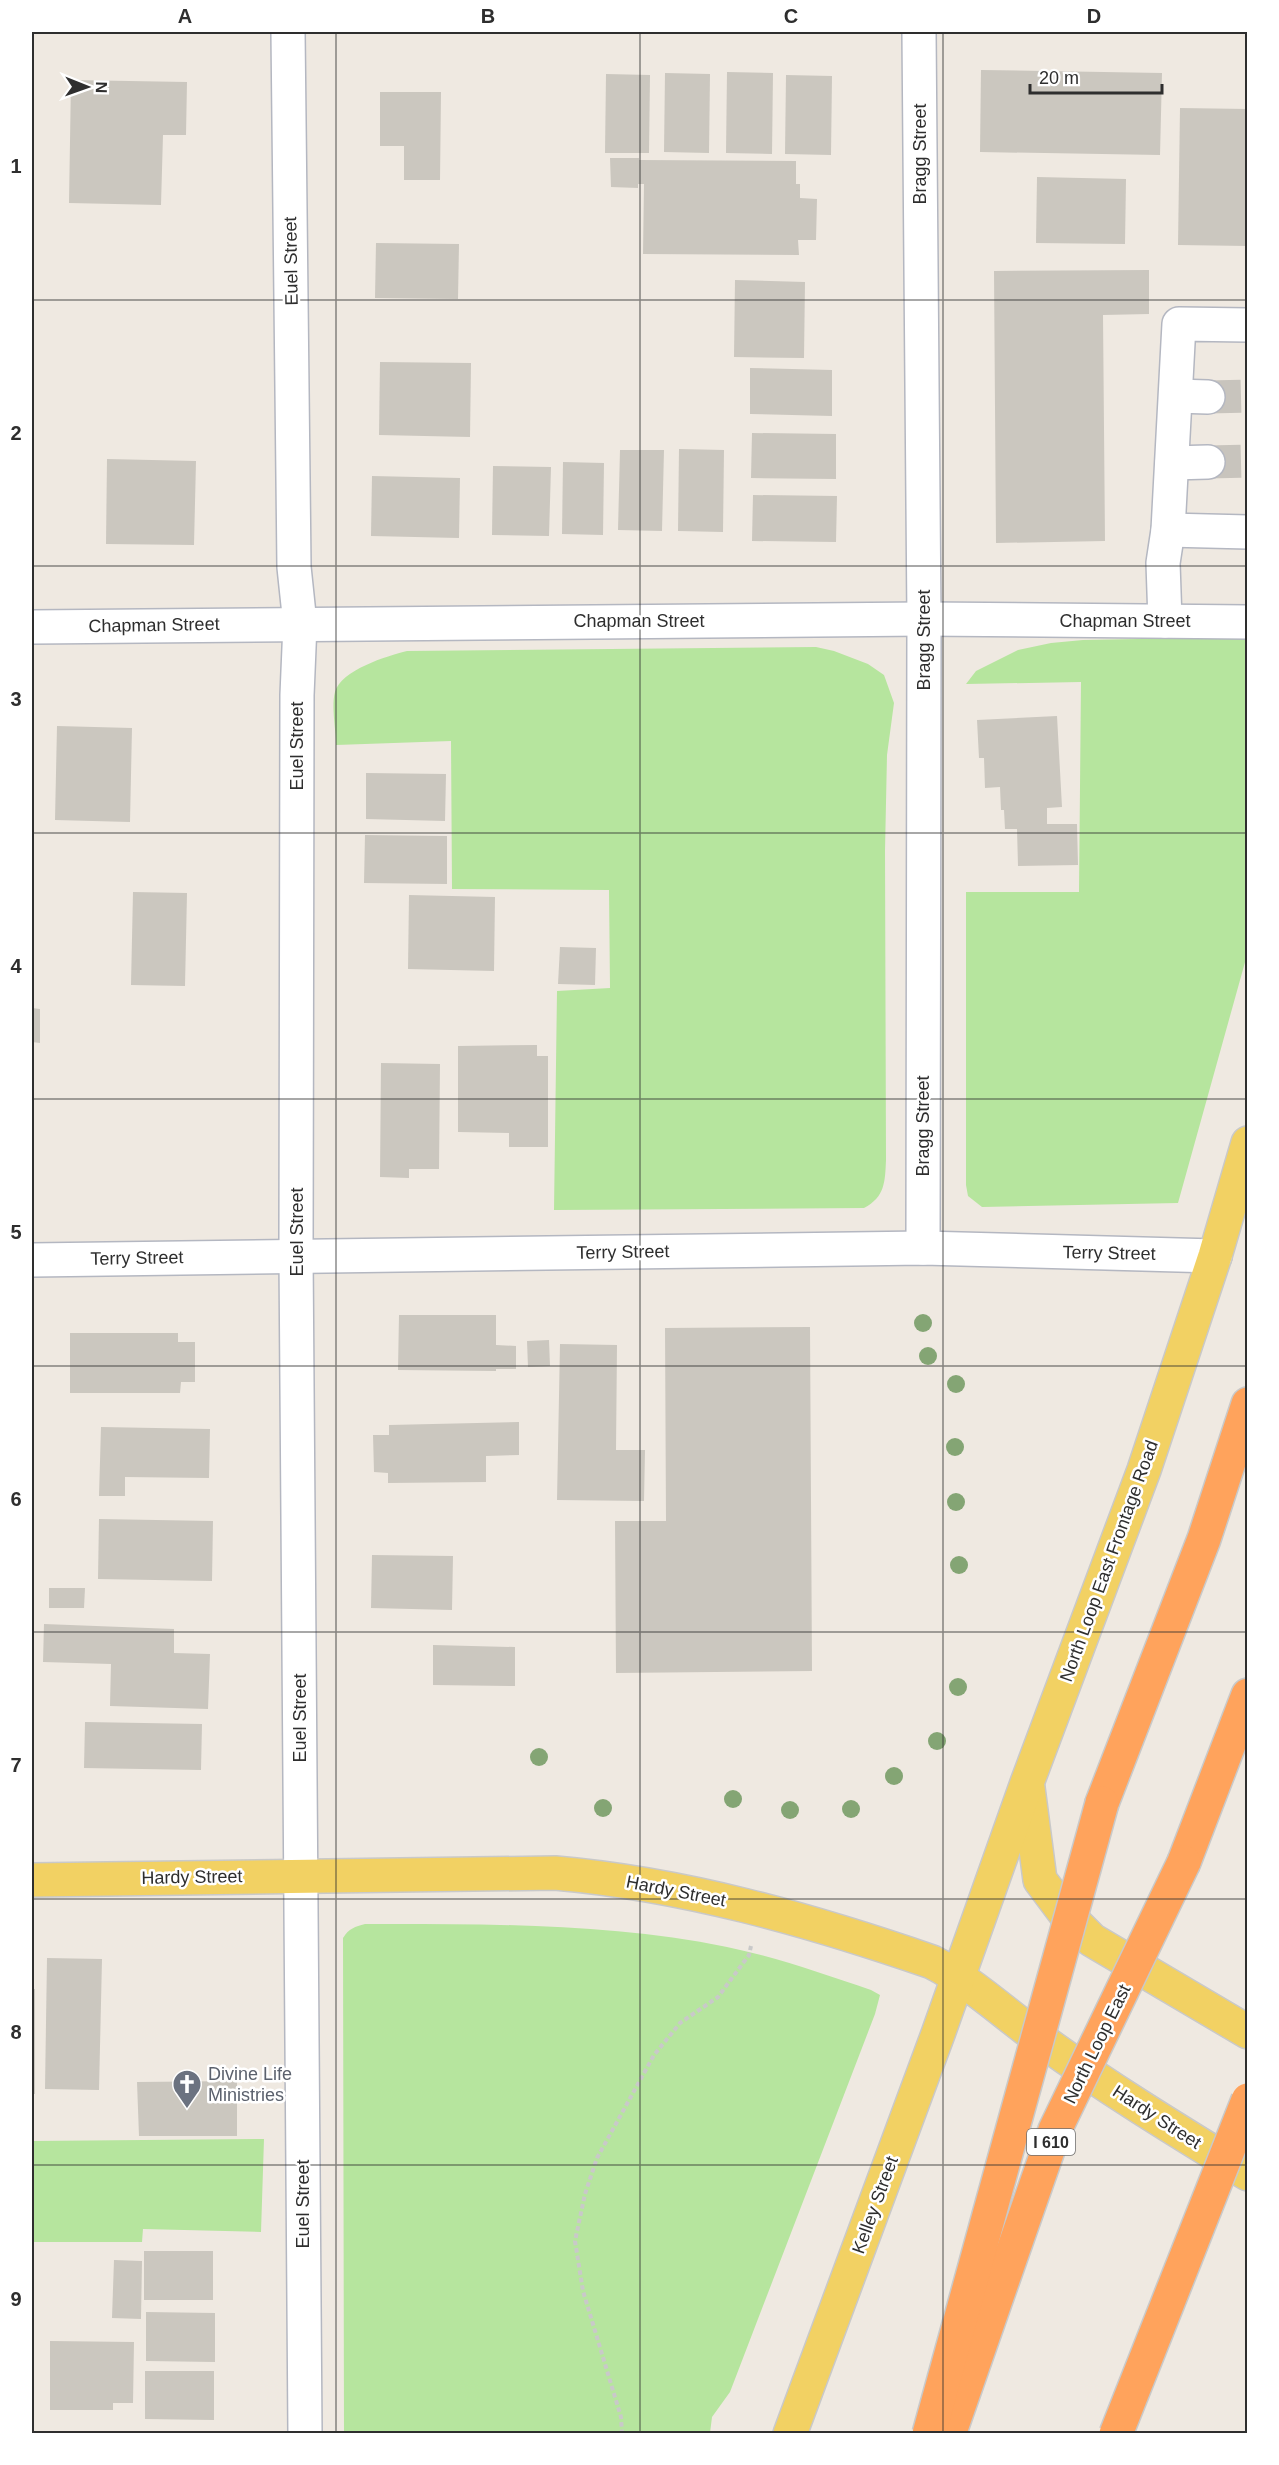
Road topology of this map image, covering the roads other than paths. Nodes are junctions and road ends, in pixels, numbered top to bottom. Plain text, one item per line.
1 (288, 32) edge
2 (919, 32) edge
3 (1248, 325) edge
4 (1176, 396) junction
5 (1208, 397) tunnel mouth
6 (1208, 462) tunnel mouth
7 (1172, 463) junction
8 (1168, 530) junction
9 (1248, 532) edge
10 (924, 619) junction
11 (1165, 621) junction
12 (1248, 621) edge
13 (300, 624) junction
14 (32, 627) edge
15 (1248, 1143) edge
16 (923, 1248) junction
17 (296, 1256) junction
18 (1215, 1256) junction
19 (32, 1260) edge
20 (1248, 1404) edge
21 (1248, 1695) edge
22 (1027, 1783) junction
23 (301, 1876) junction
24 (32, 1880) edge
25 (958, 1976) junction
26 (1248, 2032) edge
27 (1248, 2100) edge
28 (1248, 2174) edge
29 (305, 2433) edge
30 (790, 2433) edge
31 (929, 2433) edge
32 (949, 2433) edge
33 (1116, 2433) edge

1 - 13 street, Euel Street
2 - 10 street, Bragg Street
3 - 4 street
4 - 5 street
4 - 7 street
6 - 7 street
7 - 8 street
8 - 9 street
8 - 11 street
10 - 11 street, Chapman Street
10 - 13 street, Chapman Street
10 - 16 street, Bragg Street
11 - 12 street, Chapman Street
13 - 14 street, Chapman Street
13 - 17 street, Euel Street
15 - 18 main road, North Loop East Frontage Road
16 - 17 street, Terry Street
16 - 18 street, Terry Street
17 - 19 street, Terry Street
17 - 23 street, Euel Street
18 - 22 main road, North Loop East Frontage Road
20 - 31 highway, bridge
21 - 32 highway, North Loop East / I 610, bridge
22 - 25 main road, North Loop East Frontage Road
22 - 26 main road
23 - 24 main road, Hardy Street
23 - 25 main road, Hardy Street
23 - 29 street, Euel Street
25 - 28 main road, Hardy Street
25 - 30 main road, Kelley Street
27 - 33 highway, bridge

